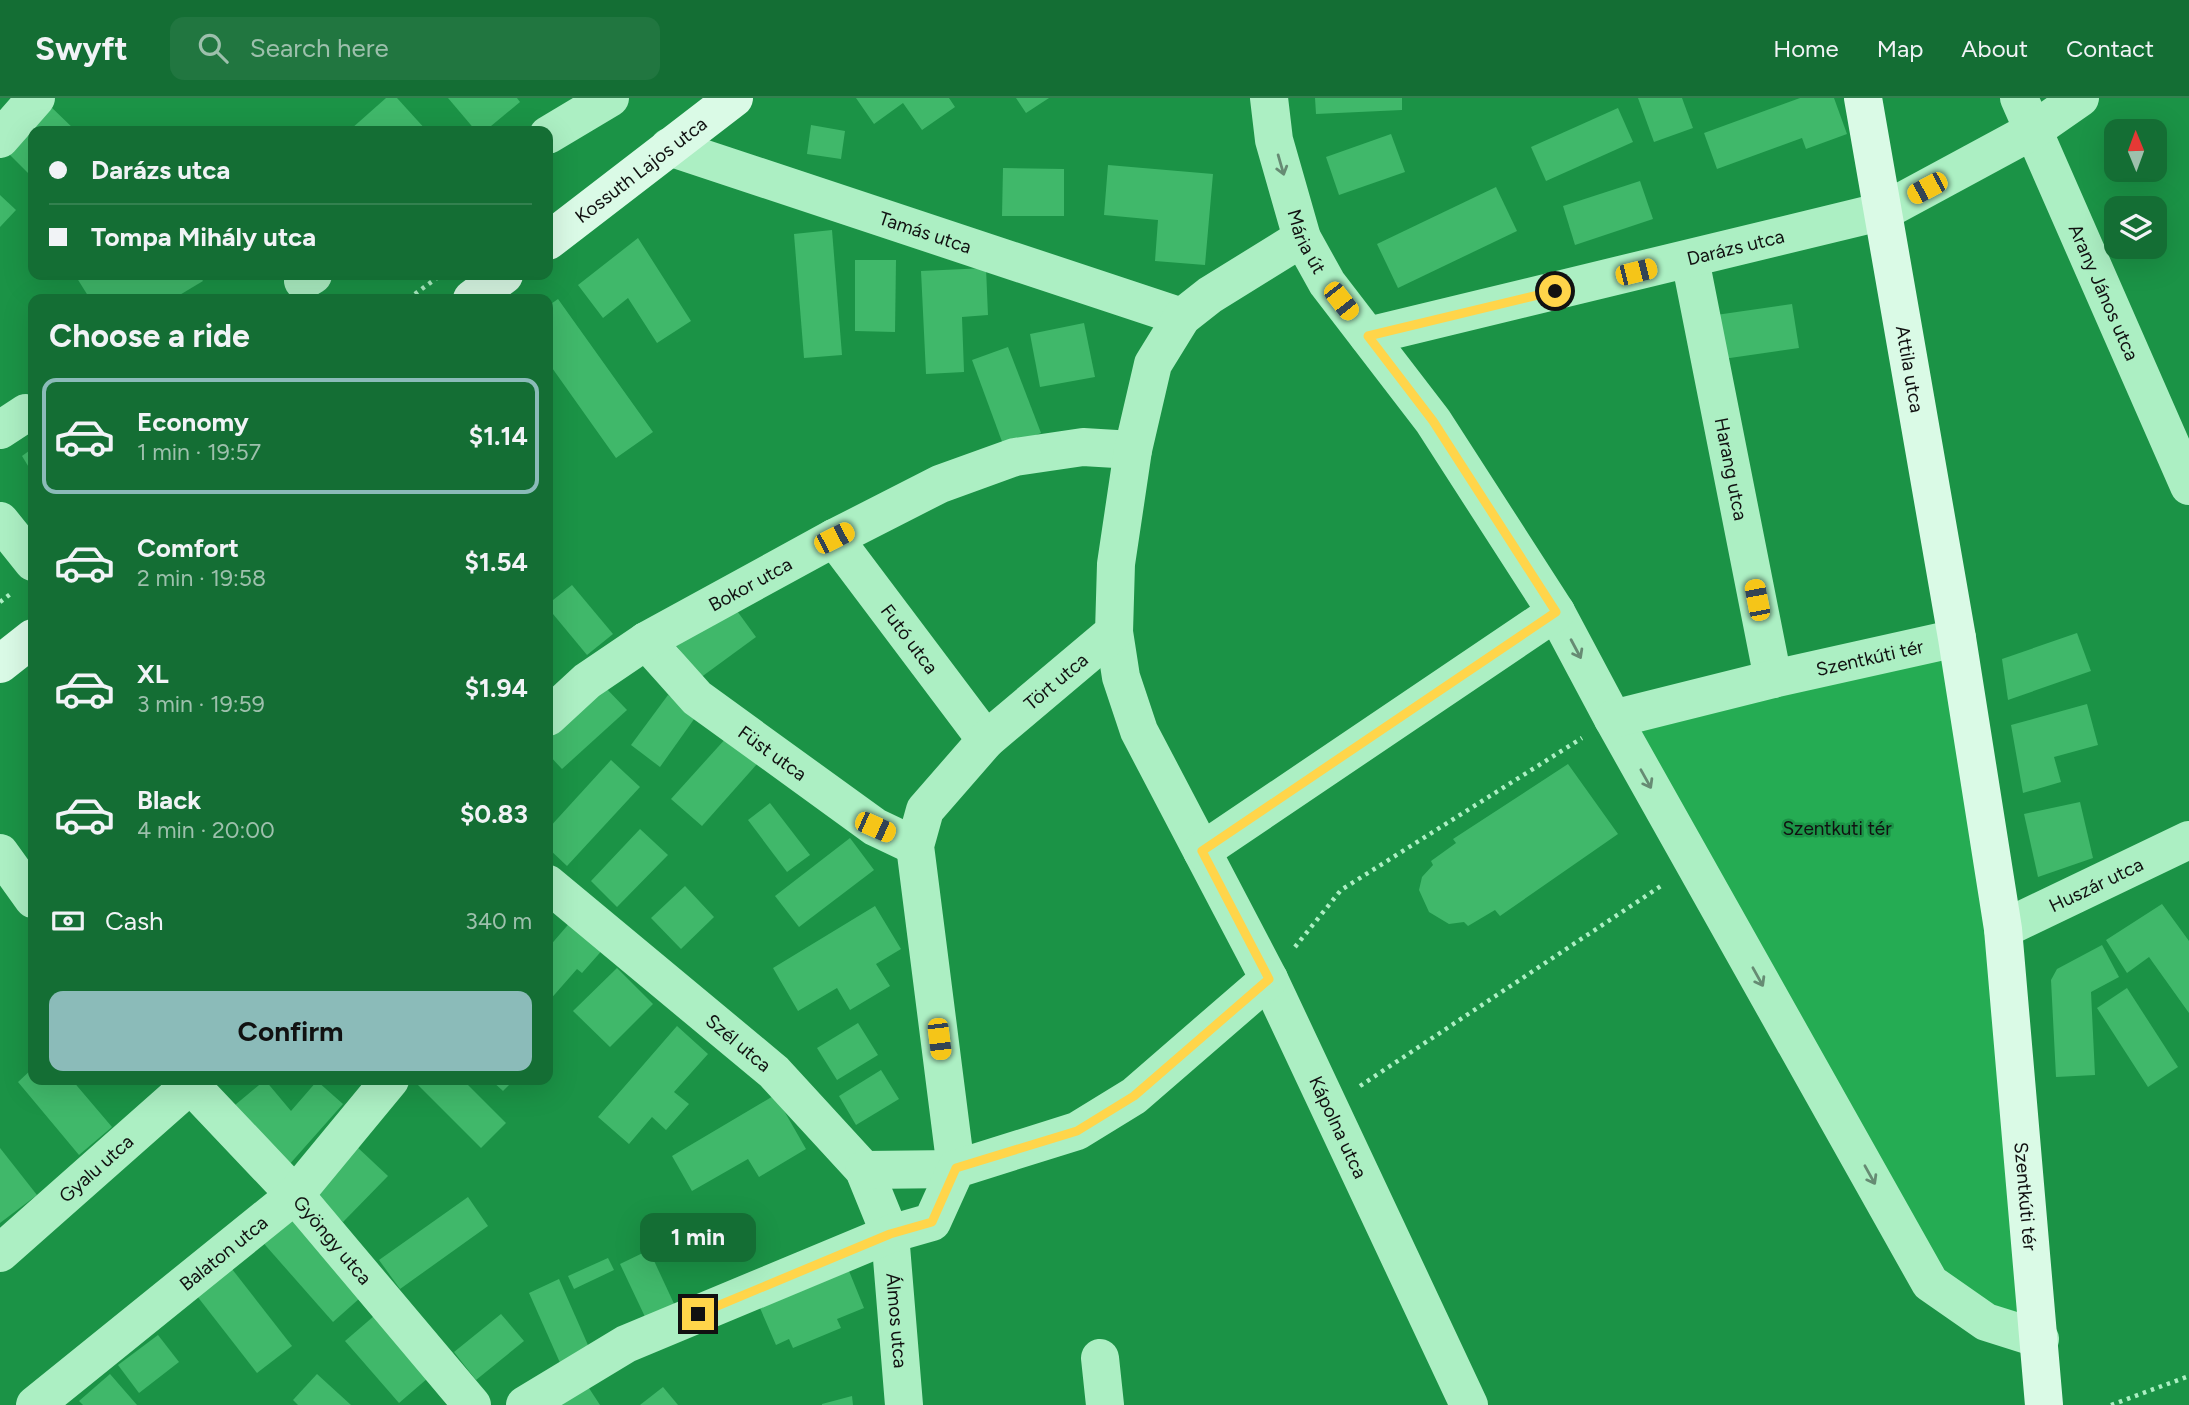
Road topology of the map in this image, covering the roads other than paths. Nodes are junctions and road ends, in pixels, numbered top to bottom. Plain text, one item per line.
1 (36, 98) edge
2 (610, 98) edge
3 (734, 98) edge
4 (1269, 98) edge
5 (1863, 98) edge
6 (2080, 98) edge
7 (2026, 114) edge
8 (553, 132) edge
9 (0, 138) edge
10 (669, 147) junction
11 (1884, 211) junction
12 (553, 237) edge
13 (1302, 238) junction
14 (1689, 259) junction
15 (497, 280) edge
16 (479, 294) edge
17 (1182, 317) junction
18 (1368, 336) junction
19 (1133, 450) junction
20 (2189, 486) edge
21 (0, 521) edge
22 (834, 538) junction
23 (28, 556) edge
24 (1556, 612) junction
25 (1114, 632) junction
26 (1956, 638) junction
27 (646, 641) junction
28 (28, 642) edge
29 (0, 664) edge
30 (1773, 679) junction
31 (553, 712) edge
32 (1613, 719) junction
33 (986, 740) junction
34 (2189, 840) edge
35 (915, 846) junction
36 (1202, 851) junction
37 (0, 853) edge
38 (553, 888) edge
39 (28, 892) edge
40 (2003, 929) junction
41 (1269, 979) junction
42 (185, 1085) edge
43 (191, 1085) edge
44 (386, 1085) edge
45 (956, 1168) junction
46 (864, 1170) junction
47 (295, 1195) junction
48 (890, 1234) junction
49 (0, 1253) edge
50 (2040, 1339) junction
51 (1100, 1358) dead end
52 (455, 1398) edge
53 (35, 1405) edge
54 (525, 1405) edge
55 (904, 1405) edge
56 (1105, 1405) edge
57 (1469, 1405) edge
58 (2044, 1405) edge

1 - 9 street
2 - 8 street
3 - 10 main road, Kossuth Lajos utca
4 -> 13 street, Mária út
5 - 11 main road, Attila utca
6 - 7 street, Darázs utca
7 - 11 street, Darázs utca
7 - 20 street, Arany János utca
10 - 12 main road, Kossuth Lajos utca
10 - 17 street, Tamás utca
11 - 14 street, Darázs utca
11 - 26 main road, Attila utca
13 - 17 street
13 - 18 street, Mária út
14 - 18 street, Darázs utca
14 - 30 street, Harang utca
15 - 16 main road
17 - 19 street
18 - 24 street, Mária út
19 - 22 street, Bokor utca
19 - 25 street
21 - 23 street
22 - 27 street, Bokor utca
22 - 33 street, Futó utca
24 -> 32 street, Mária út
24 - 36 street
25 - 33 street, Tört utca
25 - 36 street, Kápolna utca
26 - 30 street, Szentkúti tér
26 - 40 main road, Szentkúti tér
27 - 31 street, Bokor utca
27 - 35 street, Füst utca
28 - 29 main road
30 - 32 street, Szentkúti tér
32 -> 50 street
33 - 35 street, Tört utca
34 - 40 street, Huszár utca
35 - 45 street, Tört utca
36 - 41 street, Kápolna utca
37 - 39 street
38 - 46 street, Szél utca
40 - 50 main road, Szentkúti tér
41 - 45 street
41 - 57 street, Kápolna utca
42 - 49 street, Gyalu utca
43 - 47 street, Gyöngy utca
44 - 47 street, Balaton utca
45 - 46 street
45 - 48 street
46 - 48 street, Szél utca
47 - 52 street, Gyöngy utca
47 - 53 street, Balaton utca
48 - 54 street
48 - 55 street, Álmos utca
50 - 58 main road, Szentkúti tér
51 - 56 street

